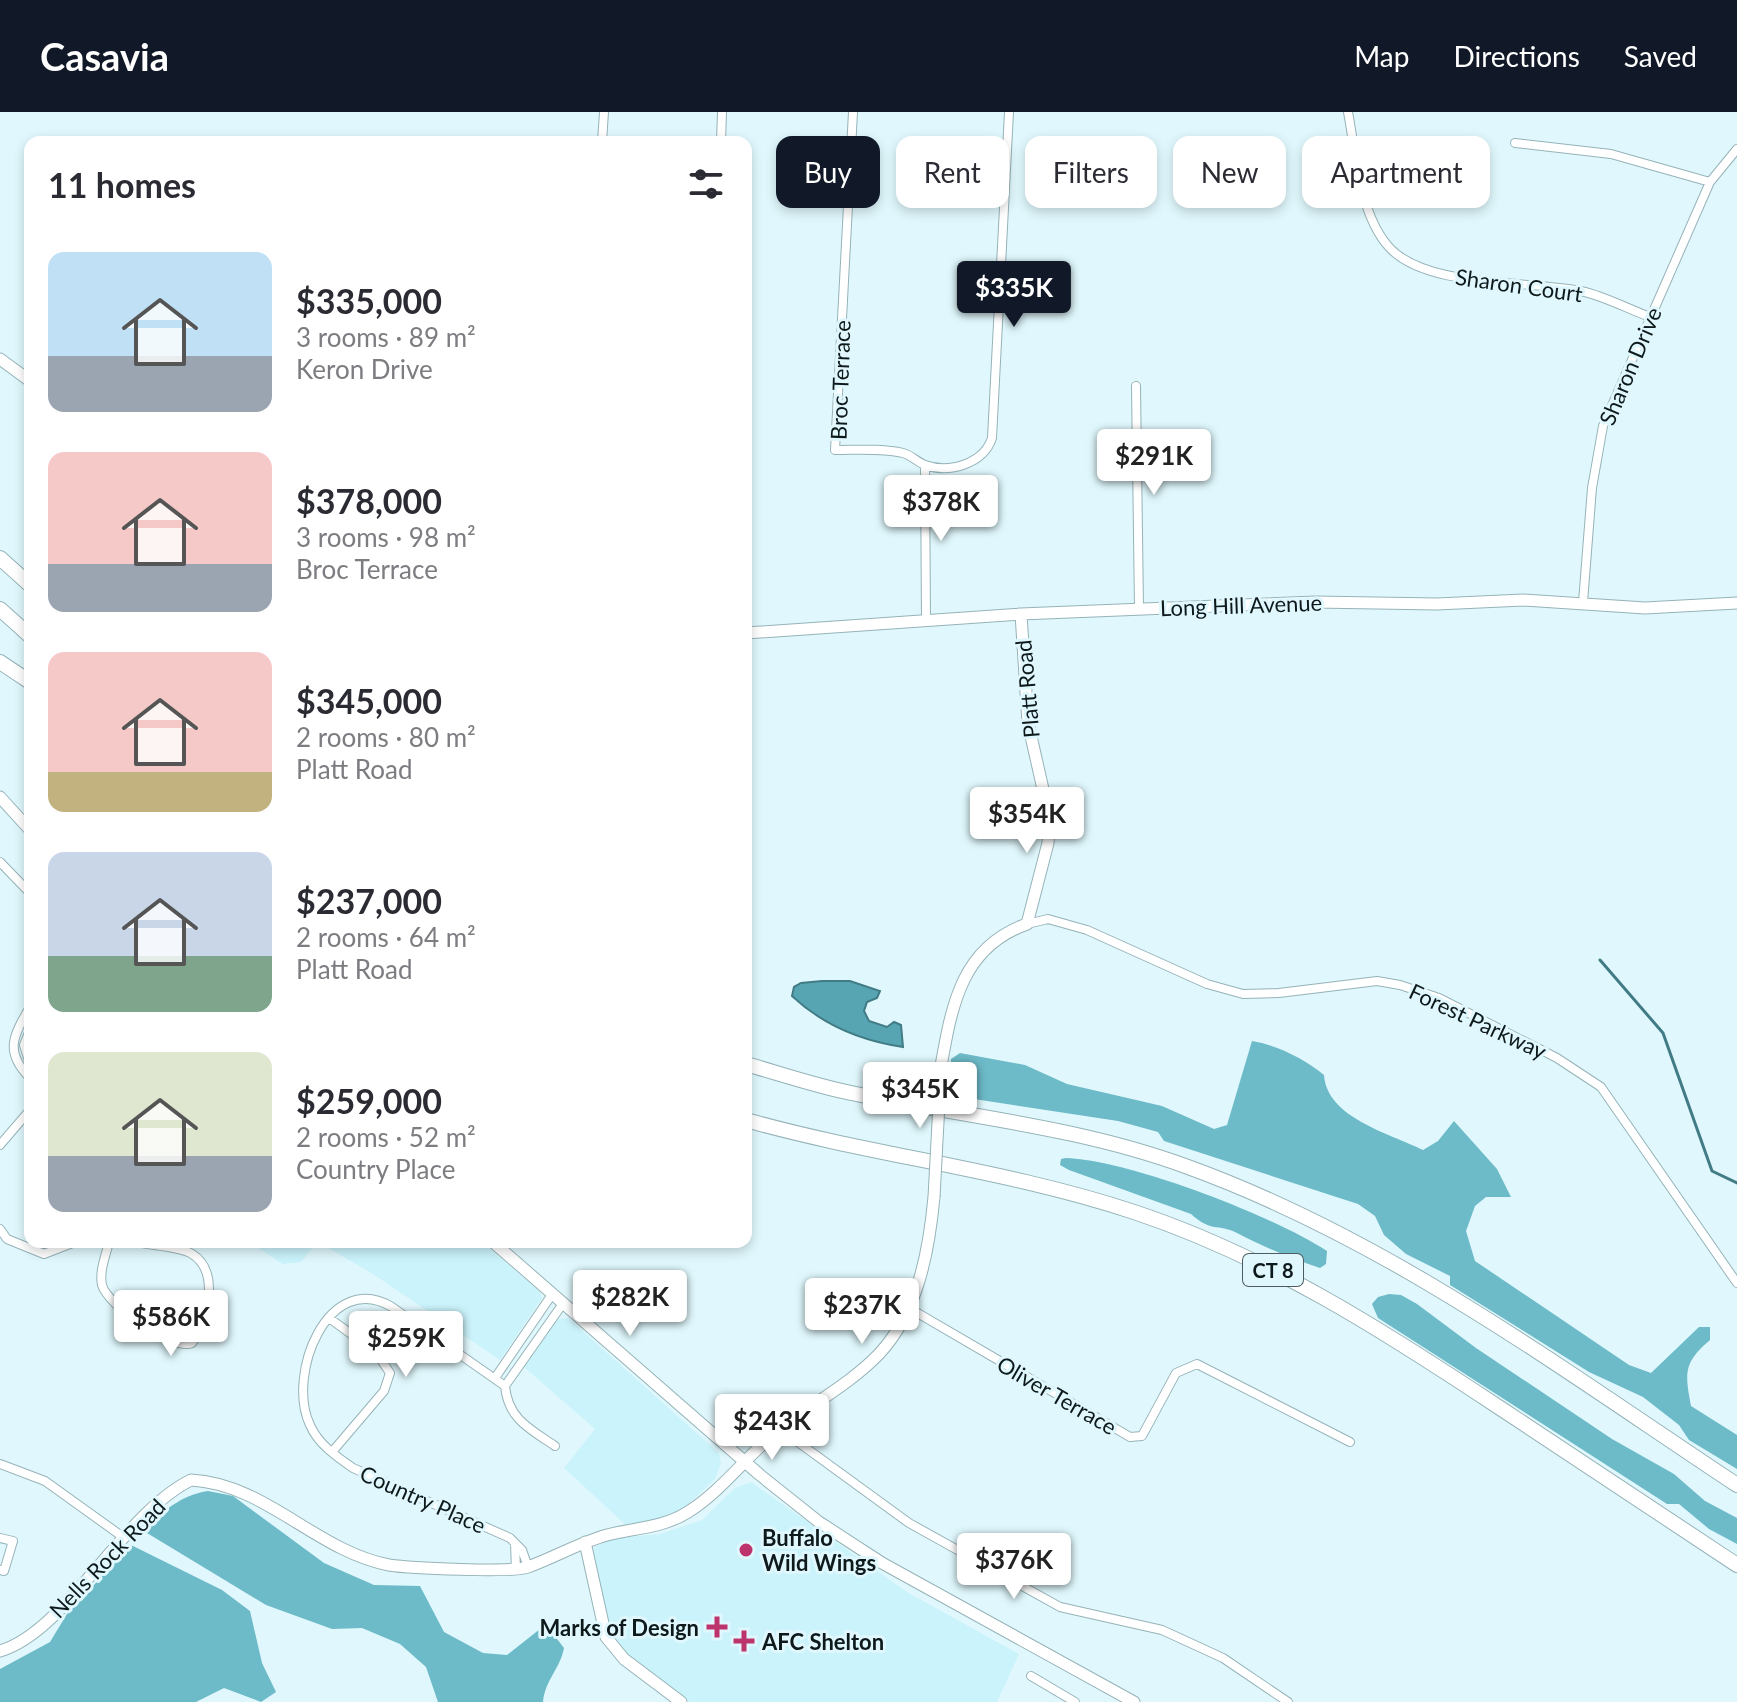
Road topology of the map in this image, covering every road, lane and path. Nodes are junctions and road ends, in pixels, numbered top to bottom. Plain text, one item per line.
1 (604, 112) edge
2 (722, 112) edge
3 (853, 112) edge
4 (1009, 112) edge
5 (1348, 112) edge
6 (602, 136) edge
7 (721, 136) edge
8 (1515, 143) dead end
9 (1737, 149) edge
10 (1710, 182) junction
11 (1650, 317) junction
12 (0, 359) edge
13 (24, 377) edge
14 (1136, 386) dead end
15 (925, 465) junction
16 (0, 558) edge
17 (24, 580) edge
18 (1583, 602) junction
19 (1737, 603) edge
20 (1139, 608) junction
21 (0, 609) edge
22 (1021, 614) junction
23 (926, 621) junction
24 (24, 631) edge
25 (752, 633) edge
26 (0, 662) edge
27 (24, 678) edge
28 (0, 797) edge
29 (24, 823) edge
30 (0, 862) edge
31 (24, 887) edge
32 (1027, 924) junction
33 (24, 1033) edge
34 (24, 1054) edge
35 (752, 1066) edge
36 (24, 1070) edge
37 (24, 1117) edge
38 (752, 1121) edge
39 (0, 1145) edge
40 (0, 1229) edge
41 (24, 1246) edge
42 (29, 1248) edge
43 (60, 1248) edge
44 (108, 1248) edge
45 (165, 1248) edge
46 (191, 1248) edge
47 (500, 1248) edge
48 (190, 1253) junction
49 (1737, 1283) edge
50 (553, 1293) junction
51 (564, 1302) junction
52 (909, 1308) junction
53 (329, 1318) junction
54 (495, 1378) junction
55 (505, 1386) junction
56 (780, 1429) junction
57 (1350, 1442) dead end
58 (555, 1446) dead end
59 (332, 1452) junction
60 (743, 1460) junction
61 (0, 1464) edge
62 (1737, 1485) edge
63 (123, 1537) junction
64 (0, 1538) edge
65 (585, 1542) junction
66 (1737, 1565) edge
67 (522, 1569) junction
68 (0, 1570) edge
69 (0, 1651) edge
70 (1031, 1676) dead end
71 (681, 1702) edge
72 (1075, 1702) edge
73 (1134, 1702) edge
74 (1288, 1702) edge

1 - 6 street
2 - 7 street
3 - 15 street, Broc Terrace
4 - 15 street
5 - 11 street, Sharon Court
8 - 10 street
9 - 10 street, Sharon Drive
10 - 11 street, Sharon Drive
11 - 18 street, Sharon Drive
12 - 13 street
14 - 20 street
15 - 23 street
16 - 17 highway
18 - 19 street, Long Hill Avenue
18 - 20 street, Long Hill Avenue
20 - 22 street, Long Hill Avenue
21 - 24 highway
22 - 23 street, Long Hill Avenue
22 - 32 street, Platt Road
23 - 25 street, Long Hill Avenue
26 - 27 highway
28 - 29 street
30 - 31 street
32 - 49 street, Forest Parkway
32 - 52 street, bridge
33 - 34 street
33 - 36 street
35 - 62 highway
37 - 39 street
38 - 66 highway, CT 8
40 - 41 street
42 - 43 street
44 - 48 street
45 - 48 street
46 - 48 street
47 - 50 street
50 - 51 street
50 - 54 street
51 - 55 street
51 - 60 street
52 - 56 street
52 - 57 street, Oliver Terrace
53 - 54 street
53 - 59 street, Country Place
53 - 59 street, Country Place
54 - 55 street
55 - 58 street
56 - 60 street
56 - 74 street
59 - 67 street, Country Place
60 - 65 street, Nells Rock Road
60 - 73 street
61 - 63 street
63 - 67 street, Nells Rock Road
63 - 69 street, Nells Rock Road
64 - 68 street
65 - 67 street, Nells Rock Road
65 - 71 street
70 - 72 street

